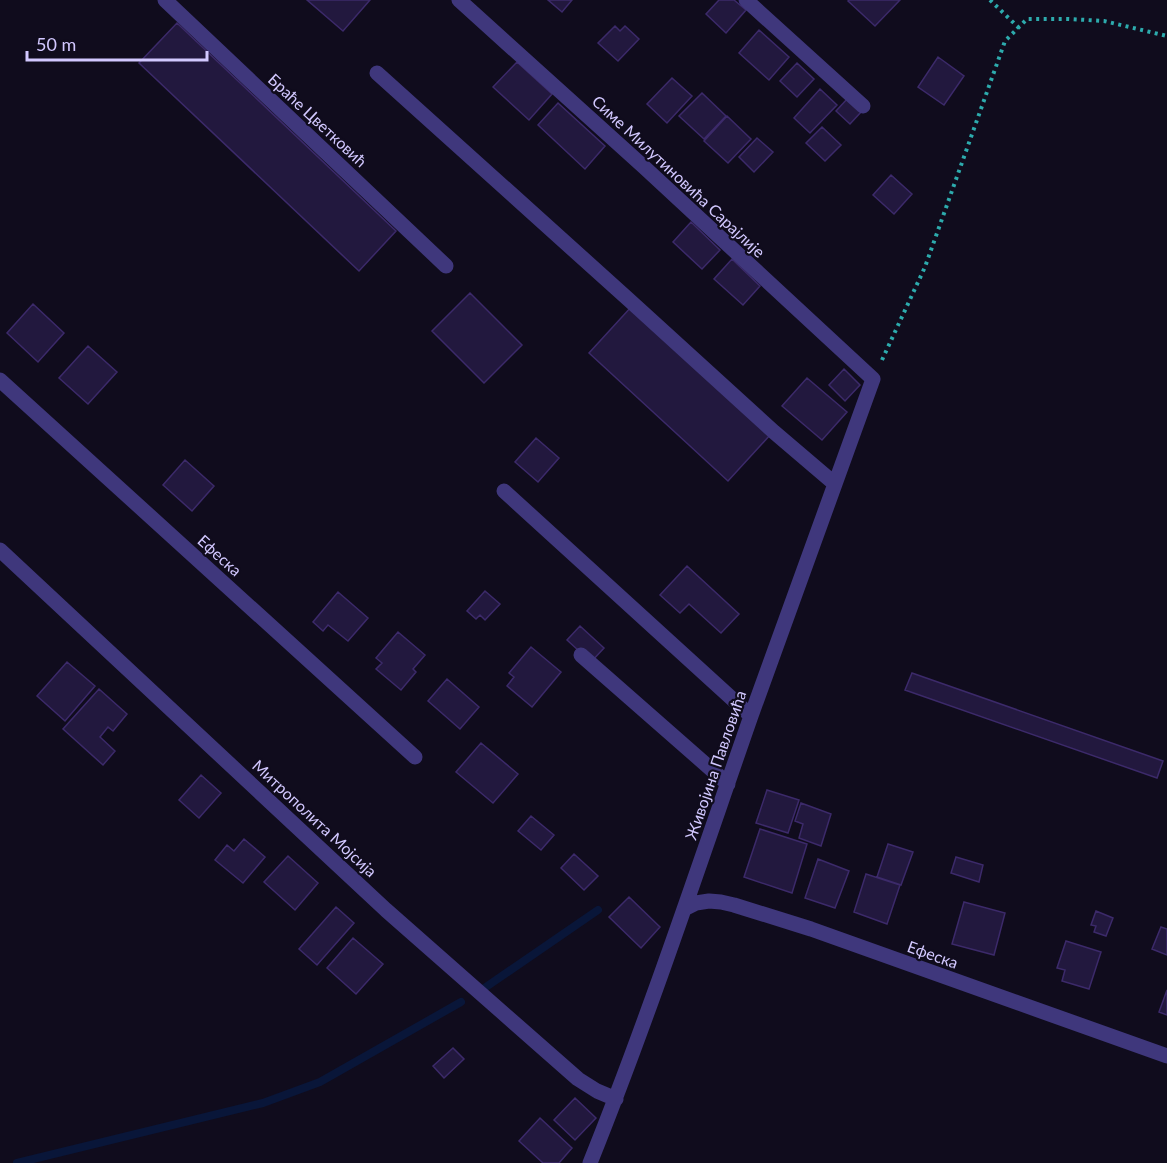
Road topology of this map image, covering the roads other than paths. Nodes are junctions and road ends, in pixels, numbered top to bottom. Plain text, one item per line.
1 (165, 0) edge
2 (459, 0) edge
3 (746, 0) edge
4 (377, 74) dead end
5 (863, 106) dead end
6 (446, 266) dead end
7 (873, 379) joint
8 (0, 380) edge
9 (835, 484) junction
10 (504, 491) dead end
11 (0, 550) edge
12 (581, 655) dead end
13 (752, 716) junction
14 (415, 757) dead end
15 (728, 784) junction
16 (684, 909) junction
17 (1167, 1056) edge
18 (616, 1099) junction
19 (590, 1163) edge

1 - 6 street, Браће Цветковић
2 - 7 street, Симе Милутиновића Сарајлије
3 - 5 street
4 - 9 street
7 - 9 street, Живојина Павловића
8 - 14 street, Ефеска
9 - 13 street, Живојина Павловића
10 - 13 street
11 - 18 street, Митрополита Мојсија
12 - 15 street
13 - 15 street, Живојина Павловића
15 - 16 street, Живојина Павловића
16 - 17 street, Ефеска
16 - 18 street, Живојина Павловића
18 - 19 street, Живојина Павловића

